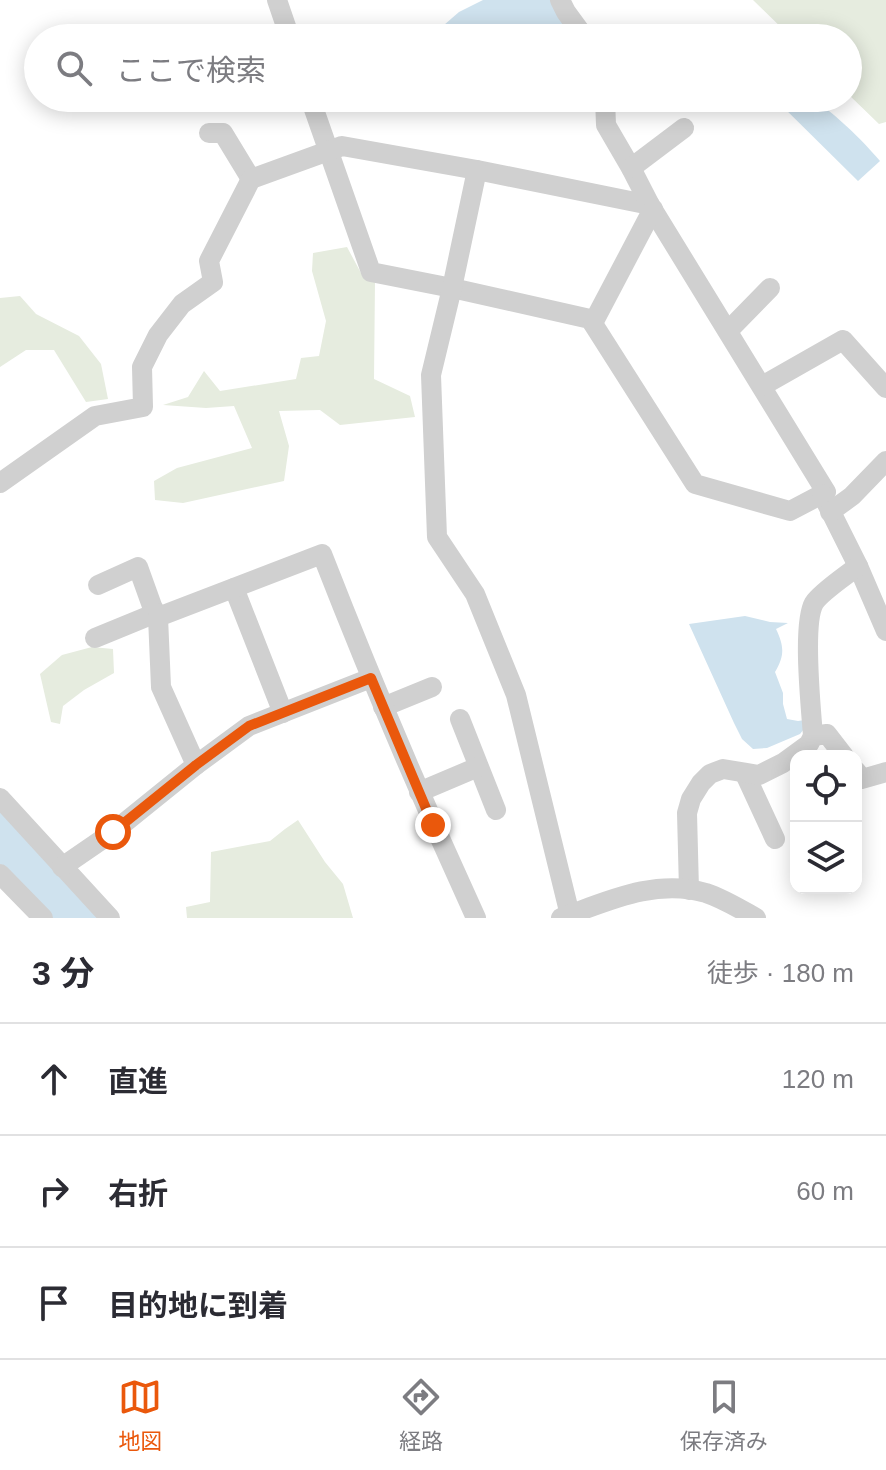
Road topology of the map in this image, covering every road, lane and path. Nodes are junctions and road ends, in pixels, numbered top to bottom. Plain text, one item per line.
1 (277, 0) edge
2 (560, 0) edge
3 (285, 24) edge
4 (575, 24) edge
5 (315, 112) edge
6 (606, 112) edge
7 (684, 128) dead end
8 (209, 133) dead end
9 (329, 151) junction
10 (631, 168) junction
11 (477, 170) junction
12 (251, 179) junction
13 (652, 207) junction
14 (452, 288) junction
15 (770, 288) dead end
16 (593, 323) junction
17 (728, 331) junction
18 (762, 386) junction
19 (886, 388) edge
20 (886, 461) edge
21 (0, 483) edge
22 (826, 503) junction
23 (858, 566) junction
24 (98, 585) dead end
25 (234, 588) junction
26 (157, 615) junction
27 (886, 631) edge
28 (95, 638) dead end
29 (371, 678) junction
30 (432, 687) dead end
31 (383, 707) junction
32 (283, 713) junction
33 (460, 719) dead end
34 (813, 736) junction
35 (839, 750) edge
36 (196, 765) junction
37 (478, 767) junction
38 (886, 772) edge
39 (745, 774) junction
40 (862, 779) edge
41 (419, 792) junction
42 (0, 798) edge
43 (496, 810) dead end
44 (775, 839) dead end
45 (62, 867) junction
46 (0, 874) edge
47 (689, 890) junction
48 (566, 916) edge
49 (43, 918) edge
50 (110, 918) edge
51 (476, 918) edge
52 (756, 918) edge

1 - 3 street
2 - 4 street
5 - 9 street
6 - 10 street
7 - 10 street
8 - 12 street
9 - 11 street
9 - 12 street
9 - 14 street
10 - 13 street
11 - 13 street
11 - 14 street
12 - 21 street
13 - 16 street
13 - 17 street
14 - 16 street
14 - 48 street
15 - 17 street
16 - 22 street
17 - 18 street
18 - 19 street
18 - 22 street
20 - 22 street
22 - 23 street
23 - 27 street
23 - 34 street
24 - 26 street
25 - 26 street
25 - 29 street
25 - 32 street
26 - 28 street
26 - 36 street
29 - 31 street
29 - 32 street
30 - 31 street
31 - 41 street
32 - 36 street
33 - 37 street
34 - 35 street
34 - 39 street
36 - 45 street
37 - 41 street
37 - 43 street
38 - 40 street
39 - 44 street
39 - 47 street
41 - 51 street
42 - 45 street
45 - 50 street
46 - 49 street
47 - 48 street
47 - 52 street

